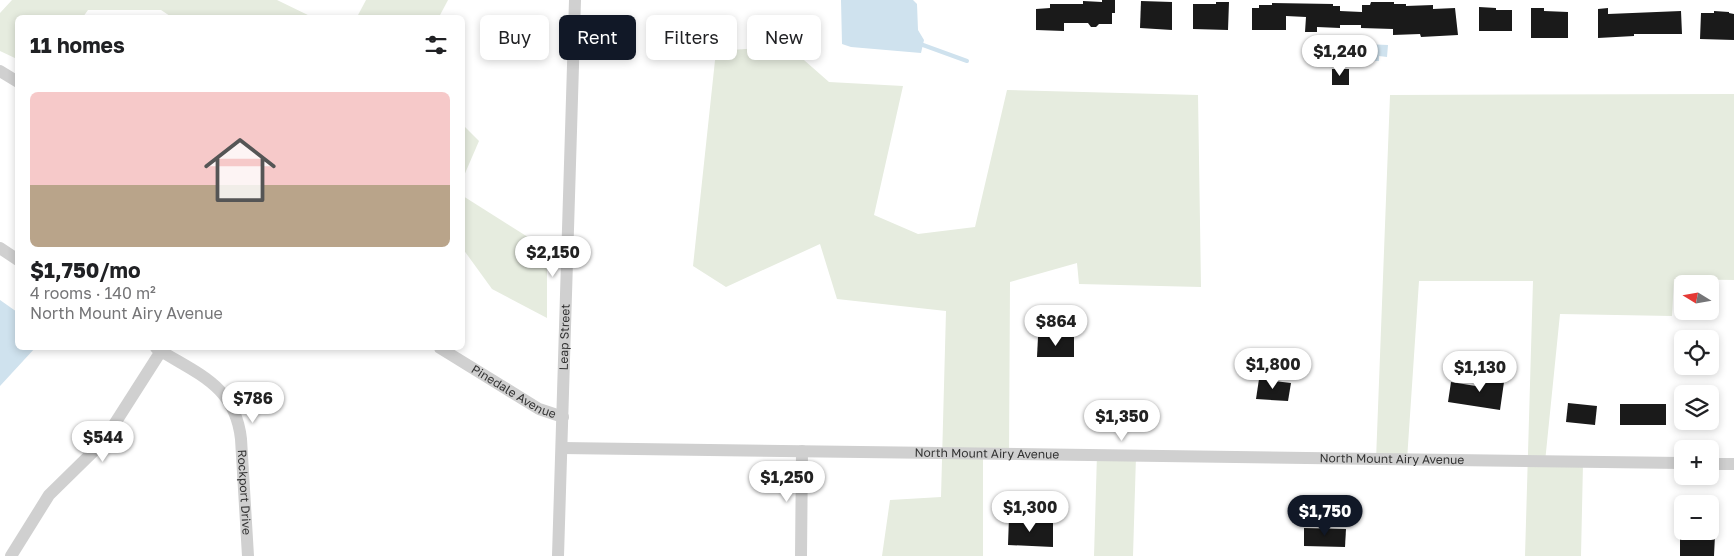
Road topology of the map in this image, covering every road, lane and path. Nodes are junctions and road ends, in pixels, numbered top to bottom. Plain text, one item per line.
1 (575, 0) edge
2 (0, 71) edge
3 (15, 80) edge
4 (0, 248) edge
5 (15, 258) edge
6 (159, 350) edge
7 (162, 350) edge
8 (443, 350) edge
9 (563, 417) junction
10 (562, 448) junction
11 (802, 451) junction
12 (1674, 463) edge
13 (1719, 464) edge
14 (1734, 464) edge
15 (11, 556) edge
16 (248, 556) edge
17 (558, 556) edge
18 (801, 556) edge

1 - 9 street, Leap Street
2 - 3 street
4 - 5 street
6 - 15 street
7 - 16 street, Rockport Drive
8 - 9 street, Pinedale Avenue
9 - 10 street, Leap Street
10 - 11 street, North Mount Airy Avenue
10 - 17 street, Leap Street
11 - 12 street, North Mount Airy Avenue
11 - 18 street
13 - 14 street

